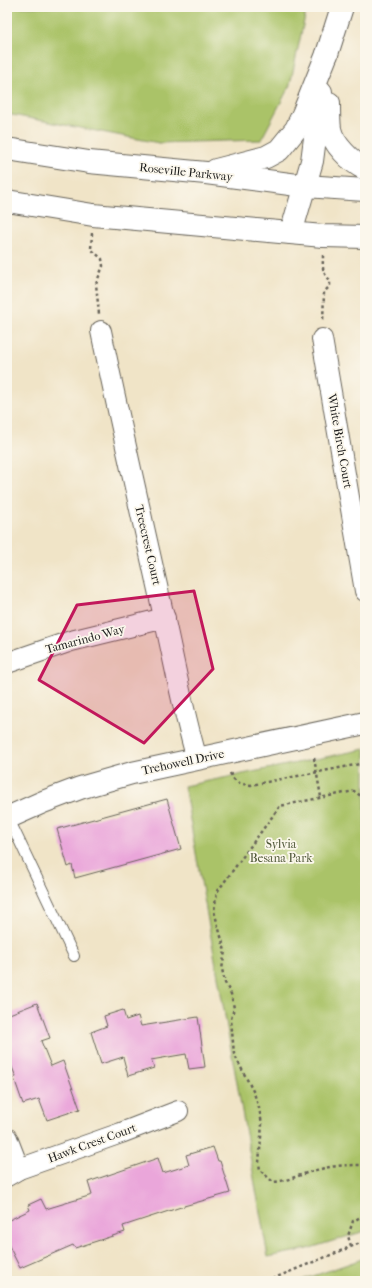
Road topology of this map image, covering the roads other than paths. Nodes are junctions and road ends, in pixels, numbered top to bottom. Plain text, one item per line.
1 (342, 7) edge
2 (327, 54) junction
3 (7, 149) edge
4 (365, 168) edge
5 (206, 173) junction
6 (306, 186) junction
7 (365, 190) edge
8 (7, 201) edge
9 (291, 233) junction
10 (365, 237) edge
11 (101, 331) road end
12 (322, 339) road end
13 (365, 591) edge
14 (164, 618) junction
15 (7, 663) edge
16 (365, 723) edge
17 (197, 759) junction
18 (8, 818) edge
19 (74, 956) dead end
20 (178, 1111) dead end
21 (7, 1138) edge
22 (13, 1172) edge

1 - 2 main road
2 - 4 main road
2 - 5 main road
2 - 6 main road
3 - 5 main road, Roseville Parkway
5 - 6 main road, Roseville Parkway
6 - 7 main road, Roseville Parkway
6 - 9 main road
8 - 9 main road
9 - 10 main road
11 - 14 street, Treecrest Court
12 - 13 street, White Birch Court
14 - 15 street, Tamarindo Way
14 - 17 street, Treecrest Court
16 - 17 main road, Trehowell Drive
17 - 18 main road, Trehowell Drive
18 - 19 lane
20 - 22 street, Hawk Crest Court
21 - 22 street

